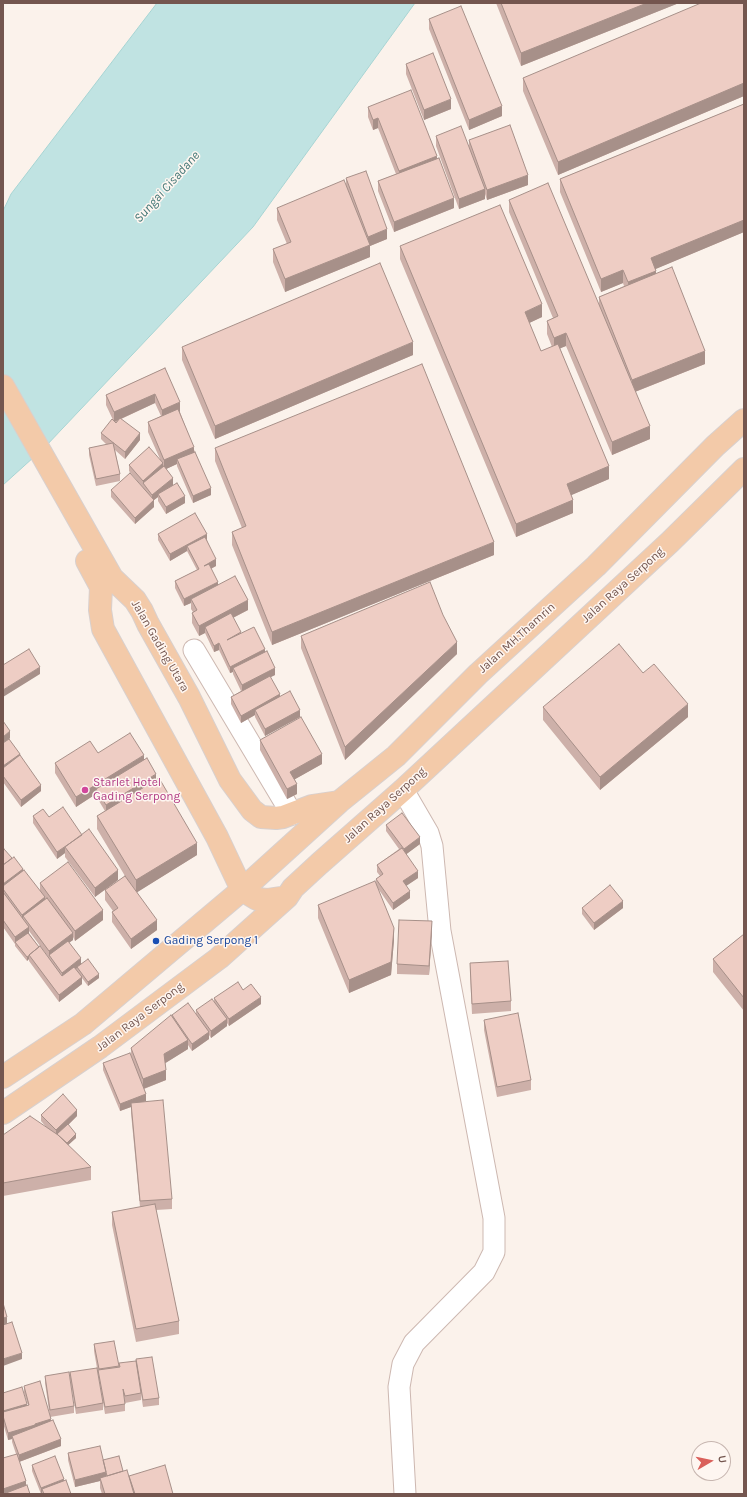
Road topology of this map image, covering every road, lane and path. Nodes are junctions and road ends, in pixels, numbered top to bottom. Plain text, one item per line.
1 (3, 386) edge
2 (3, 414) edge
3 (744, 420) edge
4 (744, 469) edge
5 (91, 554) junction
6 (194, 650) dead end
7 (404, 790) junction
8 (339, 802) junction
9 (292, 814) junction
10 (242, 890) junction
11 (287, 897) junction
12 (3, 1077) edge
13 (3, 1114) edge
14 (405, 1494) edge

1 - 5 main road, Jalan Gading Utara
2 - 5 main road, Jalan Gading Utara
3 - 8 main road, Jalan MH.Thamrin
4 - 7 main road, Jalan Raya Serpong
5 - 9 main road, Jalan Gading Utara
5 - 10 main road, Jalan Gading Utara
6 - 9 street
7 - 11 main road, Jalan Raya Serpong
7 - 14 street
8 - 9 main road, Jalan Gading Utara
8 - 10 main road, Jalan MH.Thamrin
10 - 11 main road
10 - 12 main road
11 - 13 main road, Jalan Raya Serpong

